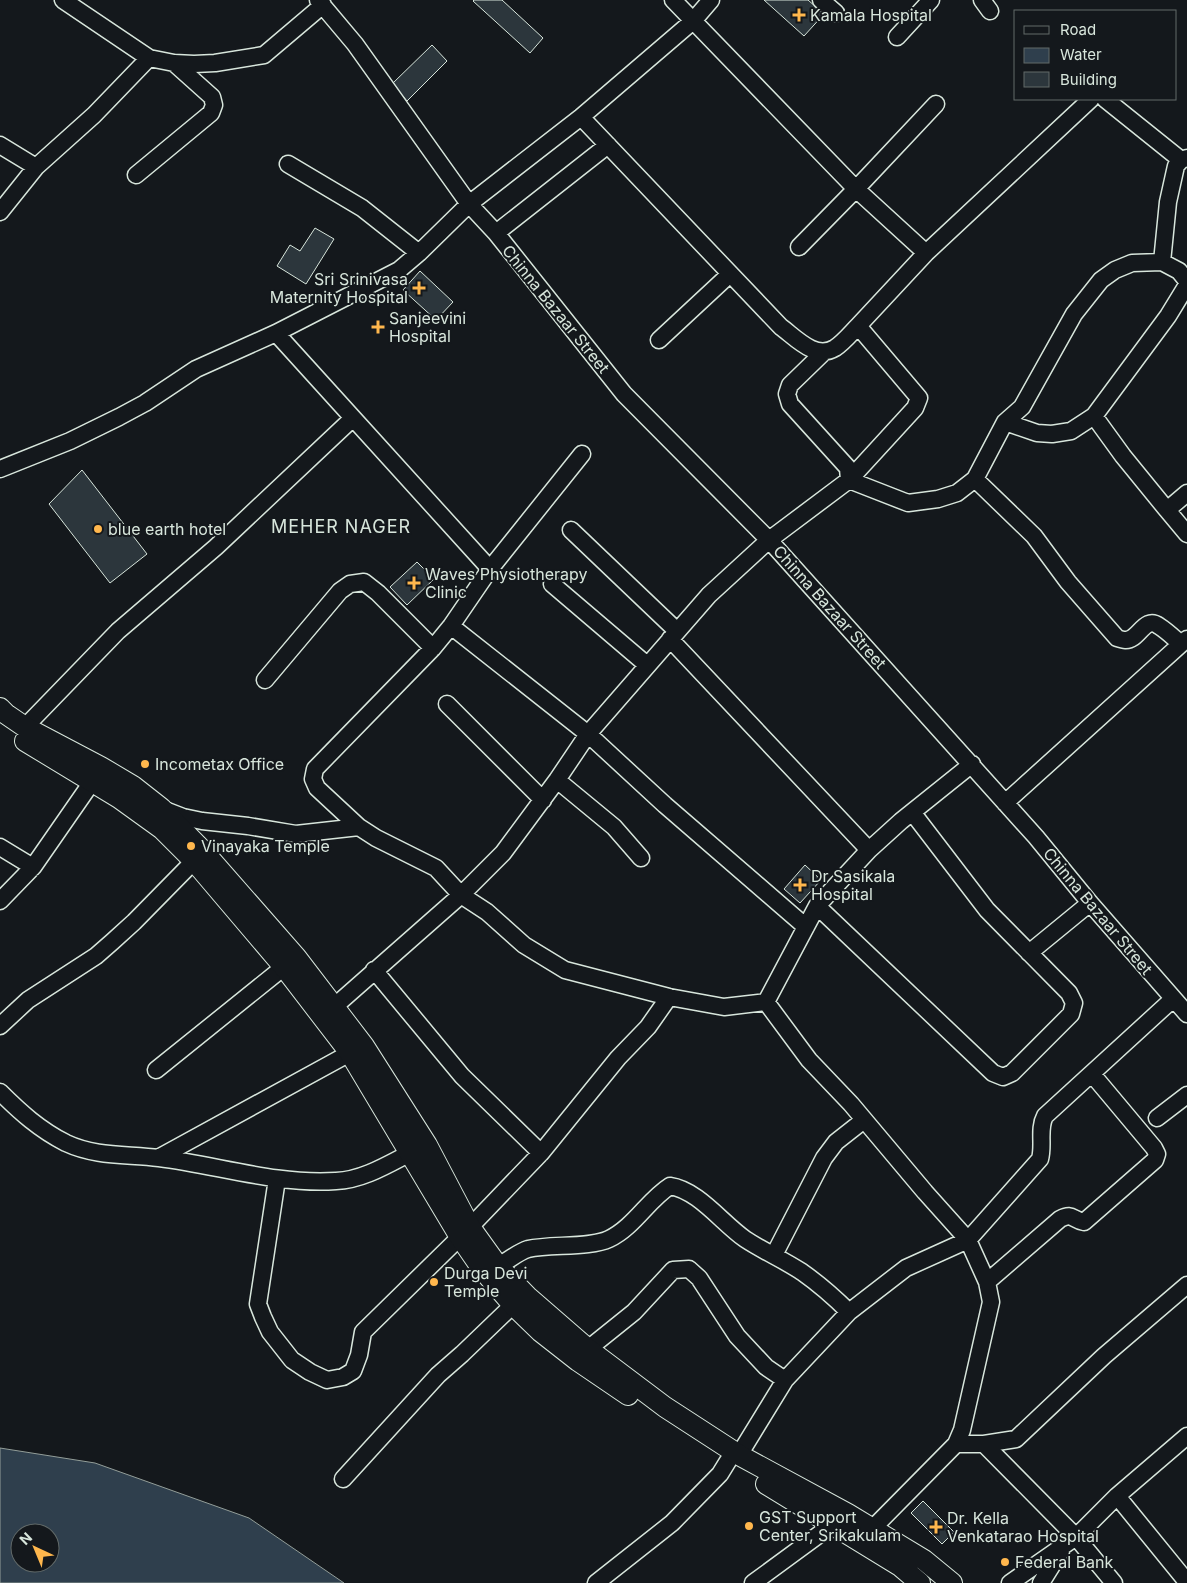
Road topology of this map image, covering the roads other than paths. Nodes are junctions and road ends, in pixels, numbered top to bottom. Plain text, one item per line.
1 (63, 0) edge
2 (673, 0) edge
3 (711, 0) edge
4 (821, 0) edge
5 (931, 0) edge
6 (320, 3) edge
7 (836, 13) dead end
8 (693, 21) junction
9 (897, 37) dead end
10 (149, 58) junction
11 (174, 63) junction
12 (1089, 100) edge
13 (1106, 100) edge
14 (936, 104) dead end
15 (581, 117) junction
16 (0, 145) edge
17 (608, 145) junction
18 (1184, 159) edge
19 (288, 164) dead end
20 (36, 167) junction
21 (136, 175) dead end
22 (856, 188) junction
23 (469, 204) junction
24 (0, 212) edge
25 (496, 233) junction
26 (799, 247) dead end
27 (419, 253) junction
28 (926, 253) junction
29 (1162, 262) junction
30 (730, 274) junction
31 (1187, 281) edge
32 (1187, 285) edge
33 (858, 326) junction
34 (276, 333) junction
35 (659, 340) dead end
36 (824, 352) junction
37 (1094, 416) junction
38 (352, 419) junction
39 (1005, 422) junction
40 (582, 454) dead end
41 (0, 469) edge
42 (975, 479) junction
43 (849, 480) junction
44 (1187, 493) edge
45 (1167, 510) junction
46 (571, 530) dead end
47 (1187, 534) edge
48 (769, 540) junction
49 (490, 569) junction
50 (552, 584) dead end
51 (450, 626) junction
52 (674, 635) junction
53 (1184, 642) edge
54 (433, 648) junction
55 (647, 665) junction
56 (265, 680) dead end
57 (447, 704) dead end
58 (0, 708) edge
59 (0, 726) edge
60 (25, 727) junction
61 (588, 734) junction
62 (972, 764) junction
63 (558, 780) junction
64 (92, 782) junction
65 (543, 800) junction
66 (1005, 803) junction
67 (912, 812) junction
68 (154, 813) junction
69 (359, 827) junction
70 (0, 847) edge
71 (869, 850) junction
72 (641, 858) dead end
73 (194, 861) junction
74 (33, 867) junction
75 (461, 895) junction
76 (0, 901) edge
77 (1090, 903) junction
78 (817, 906) junction
79 (806, 928) junction
80 (1029, 953) junction
81 (284, 967) junction
82 (374, 970) junction
83 (669, 997) junction
84 (1173, 999) junction
85 (766, 1002) junction
86 (335, 1006) junction
87 (1187, 1014) edge
88 (0, 1026) edge
89 (350, 1053) junction
90 (156, 1070) dead end
91 (1092, 1074) junction
92 (0, 1092) edge
93 (1187, 1095) edge
94 (1157, 1118) dead end
95 (864, 1120) junction
96 (541, 1153) junction
97 (410, 1154) junction
98 (158, 1158) junction
99 (277, 1179) junction
100 (465, 1232) junction
101 (968, 1240) junction
102 (774, 1255) junction
103 (498, 1266) junction
104 (987, 1282) junction
105 (1187, 1285) edge
106 (513, 1304) junction
107 (848, 1312) junction
108 (588, 1349) junction
109 (785, 1380) junction
110 (1187, 1436) edge
111 (956, 1444) junction
112 (984, 1444) junction
113 (734, 1458) junction
114 (342, 1479) dead end
115 (1117, 1496) junction
116 (832, 1525) junction
117 (872, 1528) junction
118 (1071, 1541) junction
119 (1187, 1582) edge
120 (596, 1583) edge
121 (753, 1583) edge
122 (920, 1583) edge
123 (952, 1583) edge
124 (1010, 1583) edge
125 (1041, 1583) edge
126 (1114, 1583) edge

1 - 10 street
2 - 8 street
3 - 8 street
4 - 7 street
5 - 9 street
6 - 11 street
6 - 23 street, Chinna Bazaar Street
8 - 15 street
8 - 22 street
10 - 11 street
10 - 20 street
11 - 21 street
12 - 28 street
13 - 18 street
14 - 22 street
15 - 17 street
15 - 23 street
16 - 20 street
17 - 25 street
17 - 30 street
18 - 29 street
19 - 27 street
20 - 24 street
22 - 26 street
22 - 28 street
23 - 25 street, Chinna Bazaar Street
23 - 27 street
25 - 48 street, Chinna Bazaar Street
27 - 34 street
28 - 33 street
29 - 31 street
29 - 39 street
30 - 35 street
30 - 36 street
32 - 37 street
33 - 36 street
33 - 43 street
34 - 38 street
34 - 41 street
36 - 43 street
37 - 39 street
37 - 45 street
38 - 49 street
38 - 60 street
39 - 42 street
40 - 49 street
42 - 43 street
42 - 53 street
43 - 48 street
44 - 45 street
45 - 47 street
46 - 52 street
48 - 52 street
48 - 62 street, Chinna Bazaar Street
49 - 51 street
50 - 55 street
51 - 54 street
51 - 61 street
52 - 55 street
52 - 71 street
53 - 66 street
54 - 56 street
54 - 69 street
55 - 61 street
57 - 65 street
58 - 60 main road
59 - 64 main road
60 - 68 main road
61 - 63 street
61 - 79 street
62 - 66 street, Chinna Bazaar Street
62 - 67 street
63 - 65 street
63 - 72 street
64 - 68 main road
64 - 74 street
65 - 75 street
66 - 77 street, Chinna Bazaar Street
67 - 71 street
67 - 80 street
68 - 69 street
68 - 73 main road
68 - 86 main road
69 - 75 street
70 - 74 street
71 - 78 street
73 - 81 main road
73 - 88 street
74 - 76 street
75 - 82 street
75 - 83 street
77 - 80 street
77 - 84 street, Chinna Bazaar Street
78 - 79 street
78 - 80 street
79 - 85 street
81 - 89 main road
81 - 90 street
82 - 86 street
82 - 96 street
83 - 85 street
83 - 96 street
84 - 87 street, Chinna Bazaar Street
84 - 91 street
85 - 95 street
86 - 100 main road
89 - 97 main road
89 - 98 street
91 - 101 street
91 - 104 street
92 - 98 street
93 - 94 street
95 - 101 street
95 - 102 street
96 - 100 street
97 - 99 street
97 - 100 main road
98 - 99 street
99 - 100 street
100 - 103 main road
100 - 106 main road
101 - 104 street
101 - 107 street
102 - 103 street
102 - 107 street
103 - 108 main road
104 - 111 street
105 - 112 street
106 - 113 main road
106 - 114 street
107 - 109 street
108 - 109 street
108 - 113 main road
109 - 113 street
110 - 115 street
111 - 112 street
111 - 117 street
112 - 118 street
113 - 116 main road
113 - 117 main road
113 - 120 street
115 - 118 street
115 - 119 street
116 - 121 street
116 - 122 main road
117 - 123 main road
118 - 124 street
118 - 125 street
118 - 126 street

